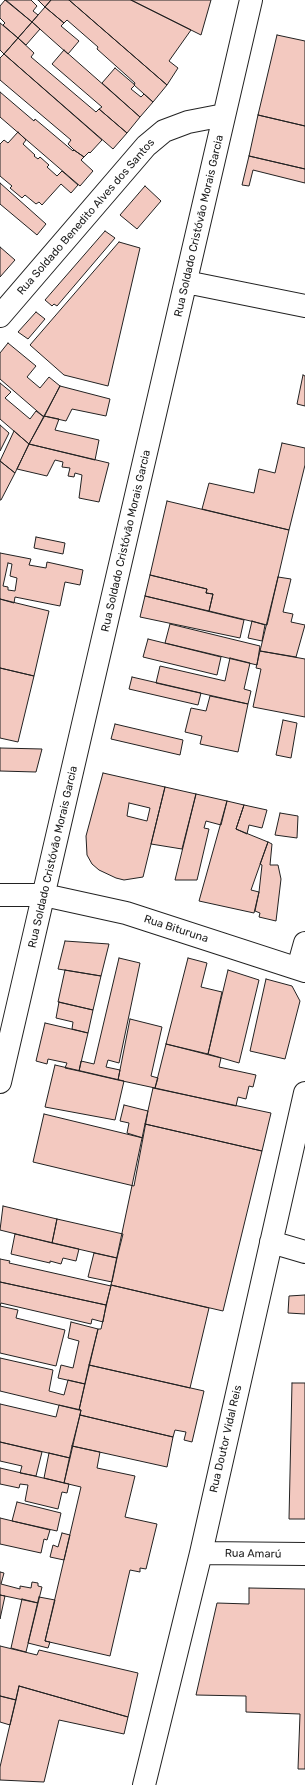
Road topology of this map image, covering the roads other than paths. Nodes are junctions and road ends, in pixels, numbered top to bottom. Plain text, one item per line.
1 (251, 0) edge
2 (224, 115) junction
3 (186, 282) junction
4 (305, 306) edge
5 (0, 316) edge
6 (0, 894) edge
7 (44, 895) junction
8 (305, 943) edge
9 (302, 969) edge
10 (0, 1082) edge
11 (305, 1093) edge
12 (271, 1242) junction
13 (305, 1252) edge
14 (201, 1553) junction
15 (305, 1554) edge
16 (144, 1785) edge

1 - 2 street, Rua Soldado Cristóvão Morais Garcia
2 - 3 street, Rua Soldado Cristóvão Morais Garcia
2 - 5 street, Rua Soldado Benedito Alves dos Santos
3 - 4 street
3 - 7 street, Rua Soldado Cristóvão Morais Garcia
6 - 7 street, Rua Bituruna
7 - 9 street, Rua Bituruna
7 - 10 street, Rua Soldado Cristóvão Morais Garcia
8 - 9 street
11 - 12 street, Rua Doutor Vidal Reis
12 - 13 street
12 - 14 street, Rua Doutor Vidal Reis
14 - 15 street, Rua Amarú
14 - 16 street, Rua Doutor Vidal Reis

